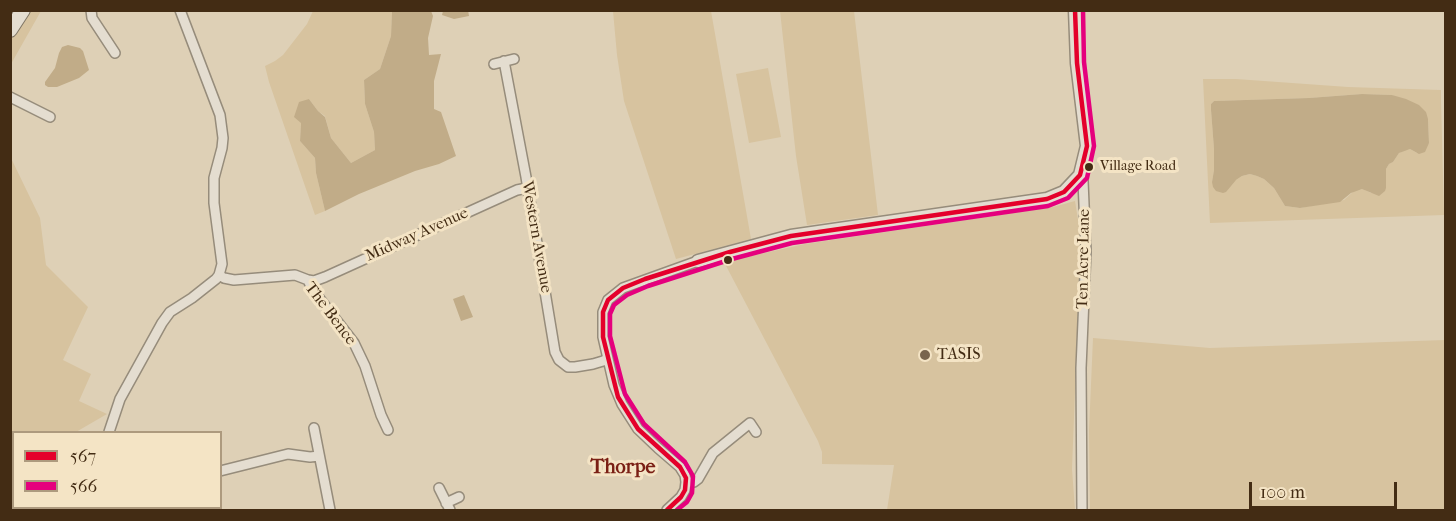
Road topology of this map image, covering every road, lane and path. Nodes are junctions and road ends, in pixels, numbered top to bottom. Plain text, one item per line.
1 (23, 10) edge
2 (91, 10) edge
3 (180, 10) edge
4 (1075, 10) edge
5 (10, 30) edge
6 (115, 53) dead end
7 (514, 59) dead end
8 (10, 97) edge
9 (50, 117) dead end
10 (1080, 175) junction
11 (527, 188) junction
12 (698, 261) joint
13 (219, 275) junction
14 (308, 280) junction
15 (608, 359) junction
16 (314, 428) dead end
17 (388, 430) dead end
18 (109, 431) edge
19 (756, 432) dead end
20 (319, 456) junction
21 (222, 470) edge
22 (686, 482) junction
23 (439, 488) dead end
24 (459, 497) dead end
25 (448, 507) edge
26 (330, 510) edge
27 (668, 510) edge
28 (1082, 510) edge

1 - 5 main road
2 - 6 street
3 - 13 street
4 - 10 street, Ten Acre Lane
7 - 11 street, Western Avenue
8 - 9 street
10 - 12 street
10 - 28 street, Ten Acre Lane
11 - 14 street, Midway Avenue
11 - 15 street, Western Avenue
12 - 15 street
13 - 14 street, The Bence
13 - 18 street
14 - 17 street, The Bence
15 - 22 street
16 - 20 street
19 - 22 street
20 - 21 street
20 - 26 street
22 - 27 street
23 - 25 street
24 - 25 street

